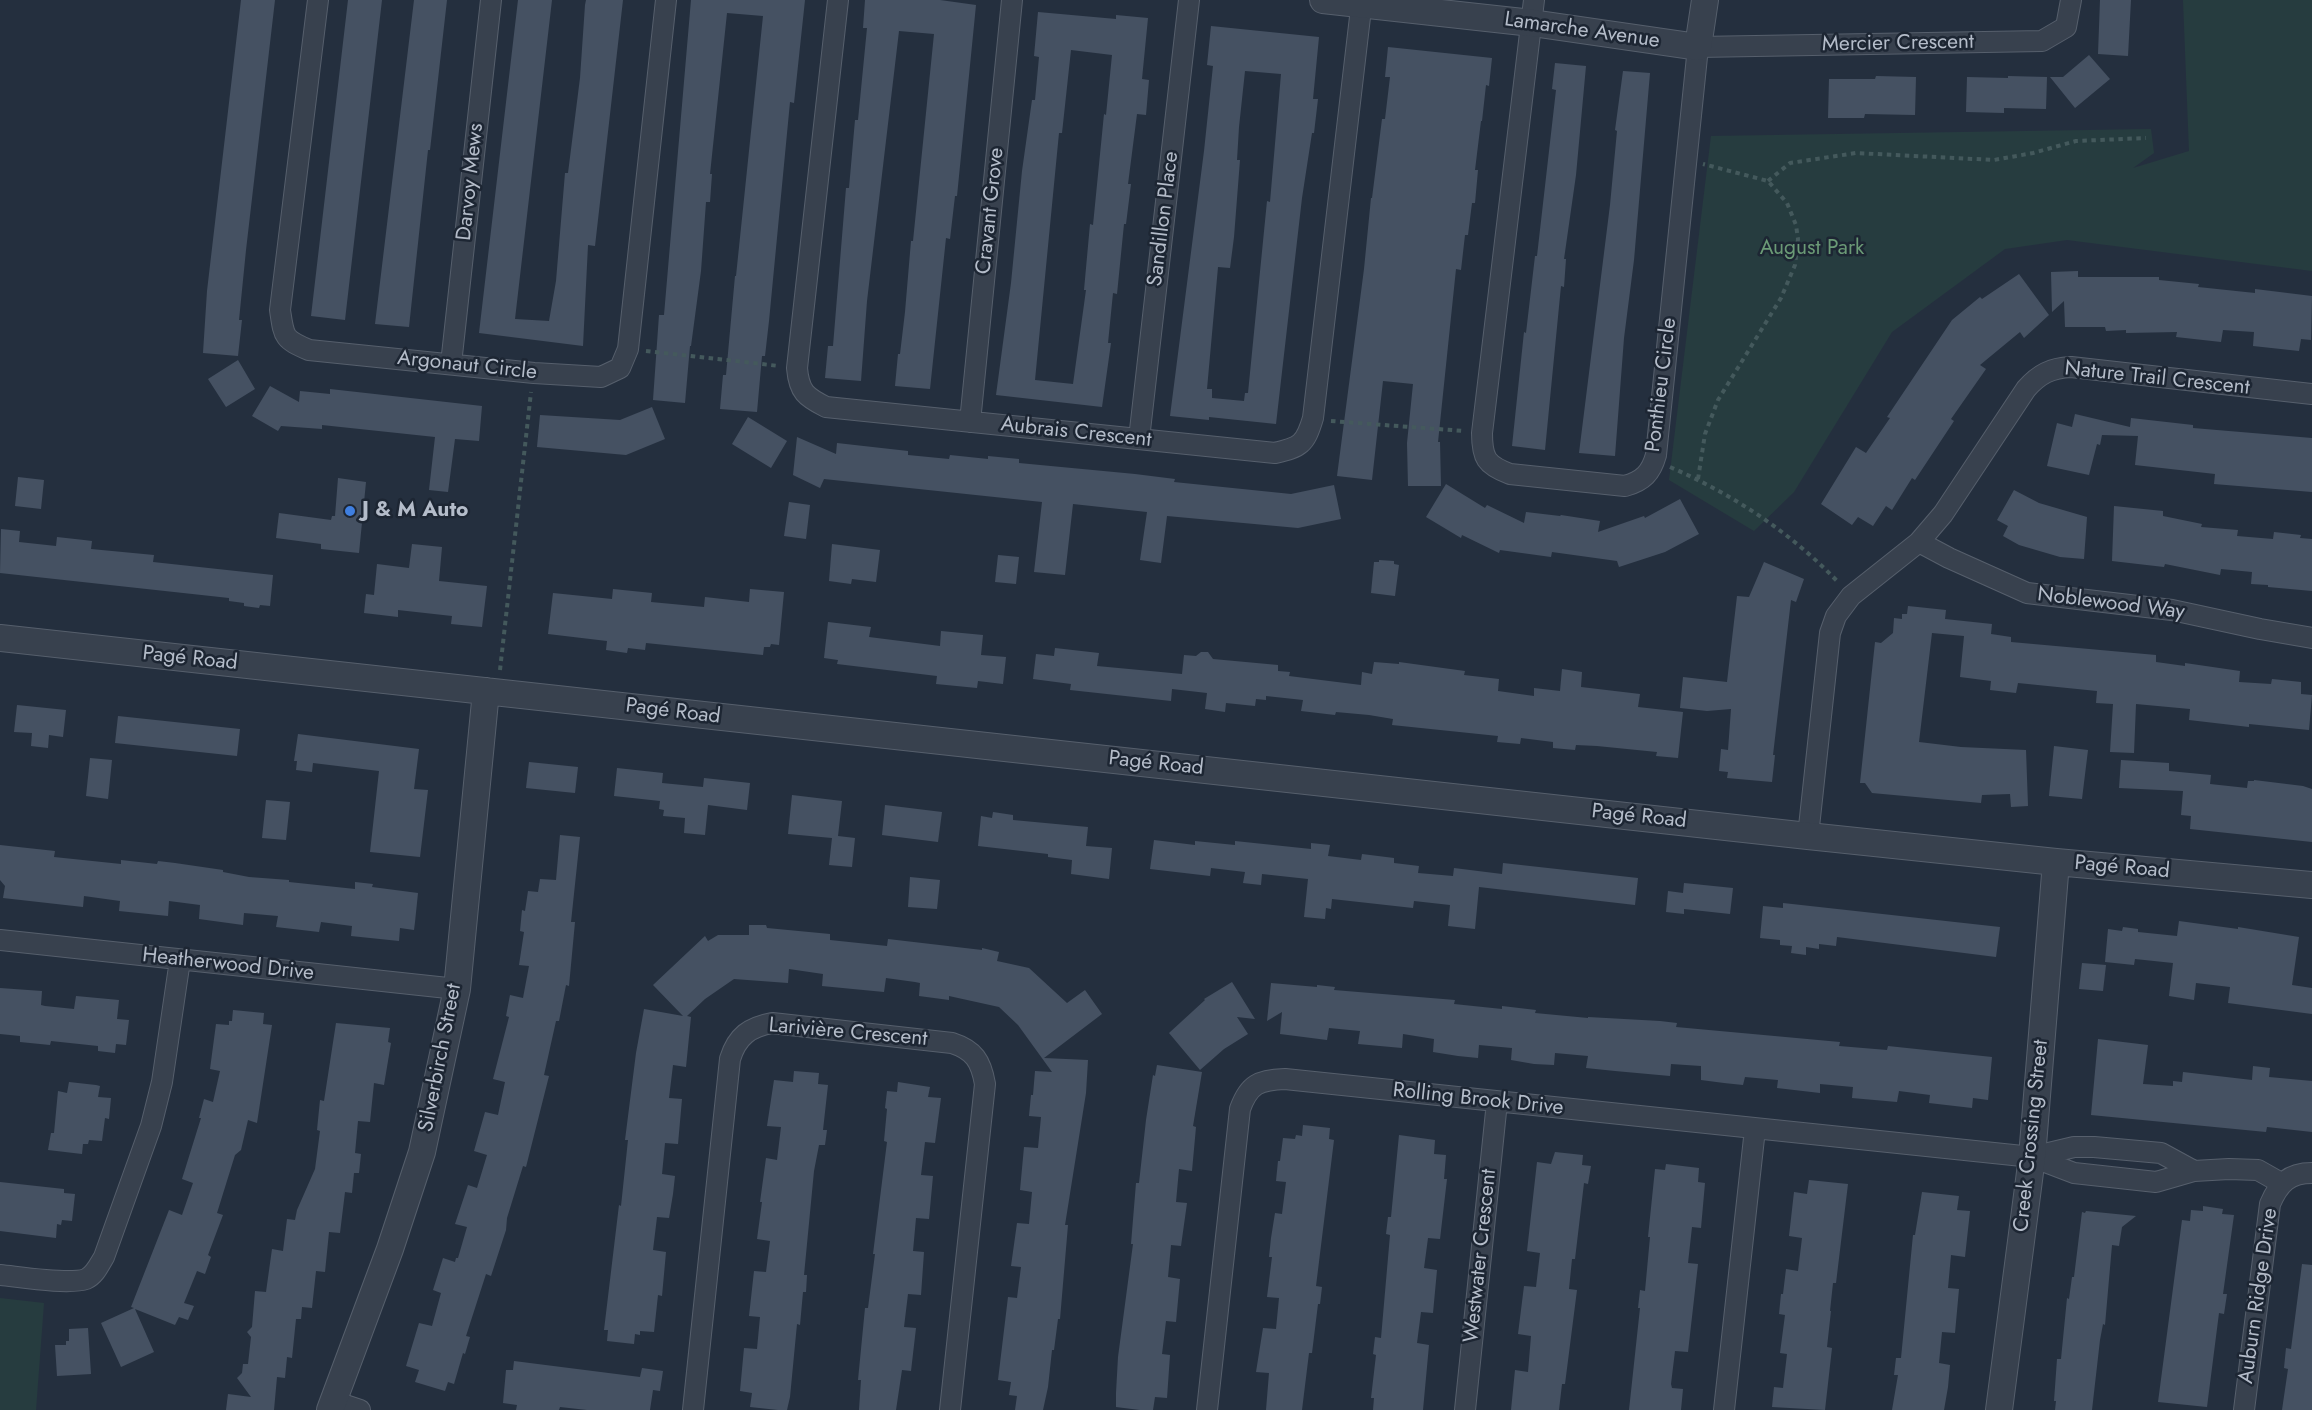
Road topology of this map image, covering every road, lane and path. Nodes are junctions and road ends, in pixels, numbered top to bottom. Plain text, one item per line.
1 (318, 0) edge
2 (491, 0) edge
3 (666, 0) edge
4 (838, 0) edge
5 (1012, 0) edge
6 (1189, 0) edge
7 (1323, 0) edge
8 (1705, 0) edge
9 (2071, 0) edge
10 (1362, 2) edge
11 (1533, 12) edge
12 (1698, 47) junction
13 (2146, 138) dead end
14 (1687, 164) junction
15 (1768, 181) junction
16 (628, 349) junction
17 (451, 364) junction
18 (797, 368) junction
19 (534, 373) junction
20 (2312, 394) edge
21 (1313, 418) junction
22 (970, 422) junction
23 (1482, 433) junction
24 (1138, 439) junction
25 (1654, 462) junction
26 (1698, 479) junction
27 (1919, 543) junction
28 (1851, 596) junction
29 (0, 638) edge
30 (2312, 638) edge
31 (491, 691) junction
32 (1808, 836) junction
33 (2056, 862) junction
34 (2312, 885) edge
35 (0, 940) edge
36 (180, 960) junction
37 (457, 989) junction
38 (1497, 1102) junction
39 (1755, 1129) junction
40 (2032, 1157) junction
41 (2194, 1171) junction
42 (2312, 1173) edge
43 (2281, 1183) junction
44 (0, 1275) edge
45 (331, 1406) edge
46 (360, 1410) edge
47 (693, 1410) edge
48 (950, 1410) edge
49 (1207, 1410) edge
50 (1465, 1410) edge
51 (1725, 1410) edge
52 (2000, 1410) edge
53 (2244, 1410) edge

1 - 17 street, Argonaut Circle
2 - 17 street, Darvoy Mews
3 - 16 street
4 - 18 street, Aubrais Crescent
5 - 22 street, Cravant Grove
6 - 24 street, Sandillon Place
7 - 10 street, Lamarche Avenue
8 - 12 street
9 - 12 street, Mercier Crescent
10 - 11 street, Lamarche Avenue
10 - 21 street, Aubrais Crescent
11 - 12 street, Lamarche Avenue
11 - 23 street, Ponthieu Circle
12 - 14 street, Ponthieu Circle
13 - 15 path
14 - 15 path
14 - 25 street, Ponthieu Circle
15 - 26 path
16 - 18 path
16 - 19 street, Argonaut Circle
17 - 19 street, Argonaut Circle
18 - 22 street, Aubrais Crescent
19 - 31 path
20 - 27 street, Nature Trail Crescent
21 - 23 path
21 - 24 street, Aubrais Crescent
22 - 24 street, Aubrais Crescent
23 - 25 street, Ponthieu Circle
25 - 26 path
26 - 28 path
27 - 28 street, Nature Trail Crescent
27 - 30 street, Noblewood Way
28 - 32 street, Nature Trail Crescent
29 - 31 street, Pagé Road
31 - 32 street, Pagé Road
31 - 37 street, Silverbirch Street
32 - 33 street, Pagé Road
33 - 34 street, Pagé Road
33 - 40 street, Creek Crossing Street
35 - 36 street, Heatherwood Drive
36 - 37 street, Heatherwood Drive
36 - 44 street
37 - 45 street, Silverbirch Street
38 - 39 street, Rolling Brook Drive
38 - 49 street, Rolling Brook Drive
38 - 50 street, Westwater Crescent
39 - 40 street, Rolling Brook Drive
39 - 51 street
40 - 41 street, Auburn Ridge Drive
40 - 41 street
40 - 52 street, Creek Crossing Street
41 - 43 street, Auburn Ridge Drive
42 - 43 street, Auburn Ridge Drive
43 - 53 street, Auburn Ridge Drive
45 - 46 street
47 - 48 street, Larivière Crescent

